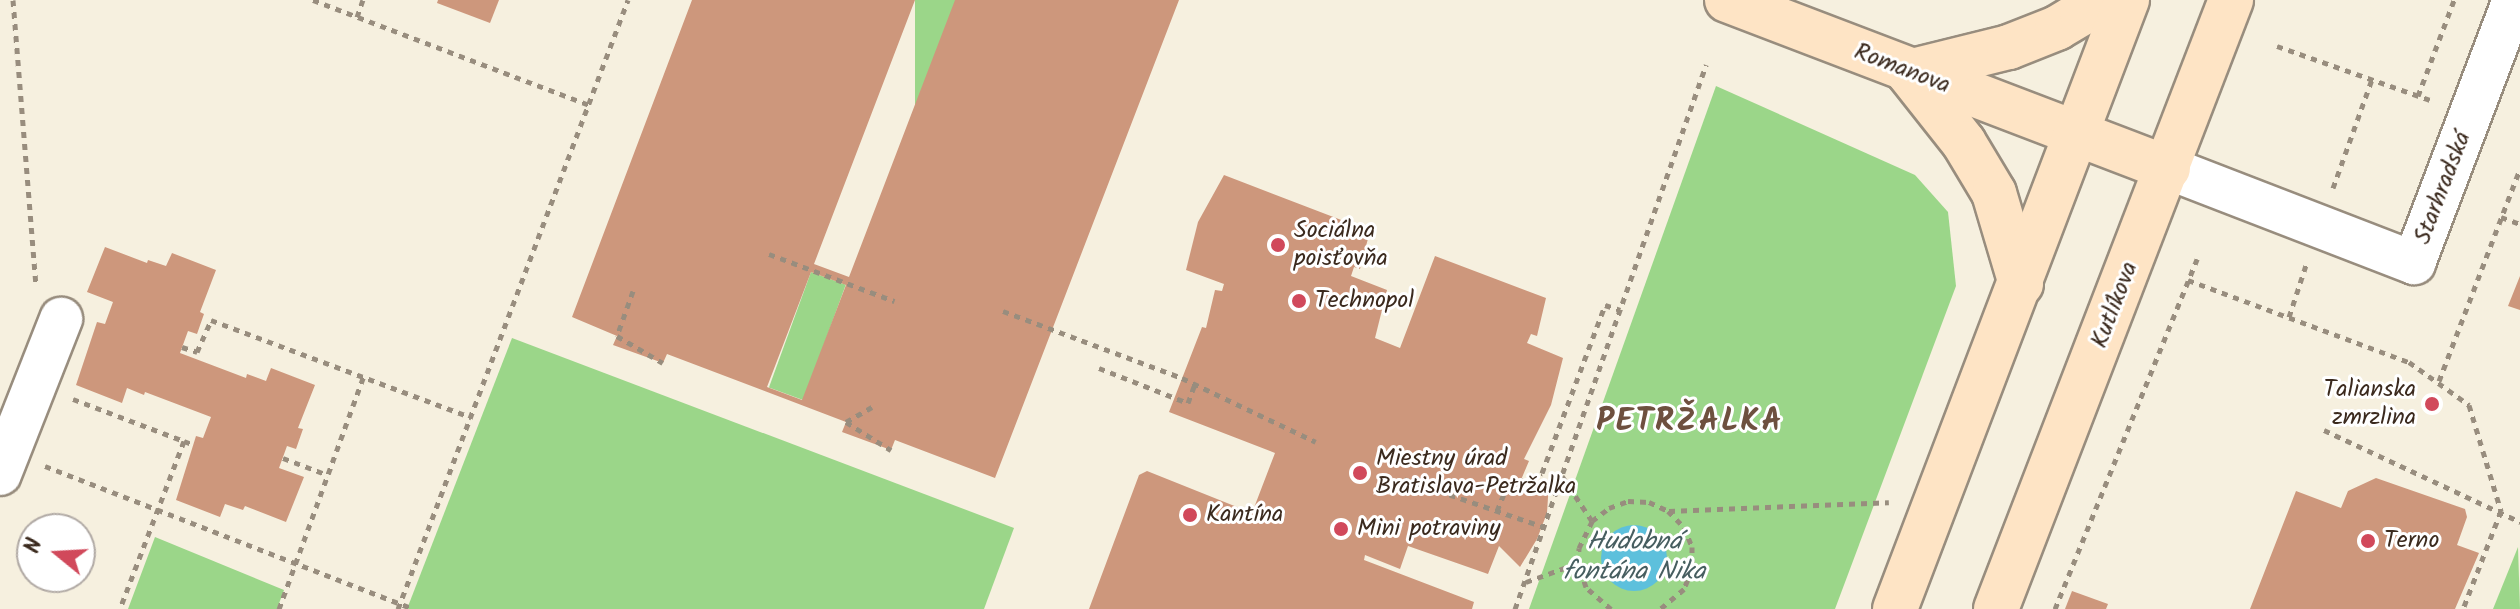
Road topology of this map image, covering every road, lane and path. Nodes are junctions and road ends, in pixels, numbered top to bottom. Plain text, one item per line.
1 (13, 0) edge
2 (313, 0) edge
3 (363, 0) edge
4 (628, 0) edge
5 (1727, 0) edge
6 (2093, 0) edge
7 (2127, 0) edge
8 (2231, 0) edge
9 (2454, 0) edge
10 (2514, 0) edge
11 (357, 17) junction
12 (2277, 46) dead end
13 (2509, 47) edge
14 (1706, 65) dead end
15 (1908, 72) junction
16 (2418, 96) junction
17 (2433, 101) dead end
18 (589, 105) junction
19 (2078, 134) junction
20 (2168, 168) junction
21 (2520, 169) edge
22 (2501, 217) junction
23 (2520, 224) edge
24 (769, 254) dead end
25 (2197, 259) dead end
26 (2188, 280) junction
27 (2021, 284) junction
28 (633, 291) dead end
29 (894, 301) dead end
30 (1620, 310) junction
31 (1003, 311) dead end
32 (61, 319) joint
33 (182, 347) dead end
34 (663, 363) dead end
35 (1099, 368) dead end
36 (364, 376) junction
37 (2439, 381) junction
38 (1195, 384) junction
39 (34, 385) junction
40 (872, 407) dead end
41 (471, 417) junction
42 (2324, 430) dead end
43 (184, 441) junction
44 (1316, 442) dead end
45 (192, 444) dead end
46 (891, 450) dead end
47 (283, 458) dead end
48 (4, 463) edge
49 (328, 475) junction
50 (1562, 476) junction
51 (1404, 479) dead end
52 (1889, 502) dead end
53 (159, 510) junction
54 (1497, 511) junction
55 (1668, 511) junction
56 (2501, 511) junction
57 (1592, 521) junction
58 (2520, 522) edge
59 (1544, 527) junction
60 (296, 563) junction
61 (1578, 563) junction
62 (1525, 582) junction
63 (399, 606) edge
64 (120, 609) edge
65 (279, 609) edge
66 (414, 609) edge
67 (1515, 609) edge
68 (1611, 609) edge
69 (1660, 609) edge
70 (1895, 609) edge
71 (1996, 609) edge
72 (2055, 609) edge
73 (2463, 609) edge

1 - 32 path
2 - 11 path
3 - 11 path
4 - 18 path
5 - 15 main road, Romanova
6 - 15 main road
7 - 19 main road
8 - 20 main road, Kutlíkova
9 - 16 path
10 - 13 street, Starhradská
11 - 18 path
12 - 16 path
13 - 20 street, Starhradská
14 - 30 path
15 - 19 main road, Romanova
15 - 27 main road
16 - 17 path
18 - 41 path
19 - 20 main road, Romanova
19 - 27 main road
20 - 71 main road, Kutlíkova
21 - 22 path
22 - 23 path
22 - 37 path
24 - 29 path
25 - 26 path
26 - 37 path
26 - 72 path
27 - 70 main road
28 - 34 path
30 - 50 path
30 - 54 path
31 - 38 path
32 - 39 street
33 - 36 path
35 - 38 path
36 - 41 path
36 - 49 path
37 - 56 path
38 - 44 path
39 - 43 path
39 - 48 street
40 - 46 path
41 - 63 path
42 - 56 path
43 - 45 path
43 - 53 path
47 - 49 path
48 - 53 path
49 - 60 path
50 - 57 path
50 - 59 path
51 - 54 path
52 - 55 path
53 - 60 path
53 - 64 path
54 - 59 path
55 - 57 path
55 - 69 path
56 - 58 path
56 - 73 path
57 - 61 path
59 - 62 path
60 - 63 path
60 - 65 path
61 - 62 path
61 - 68 path
62 - 67 path
63 - 66 path

